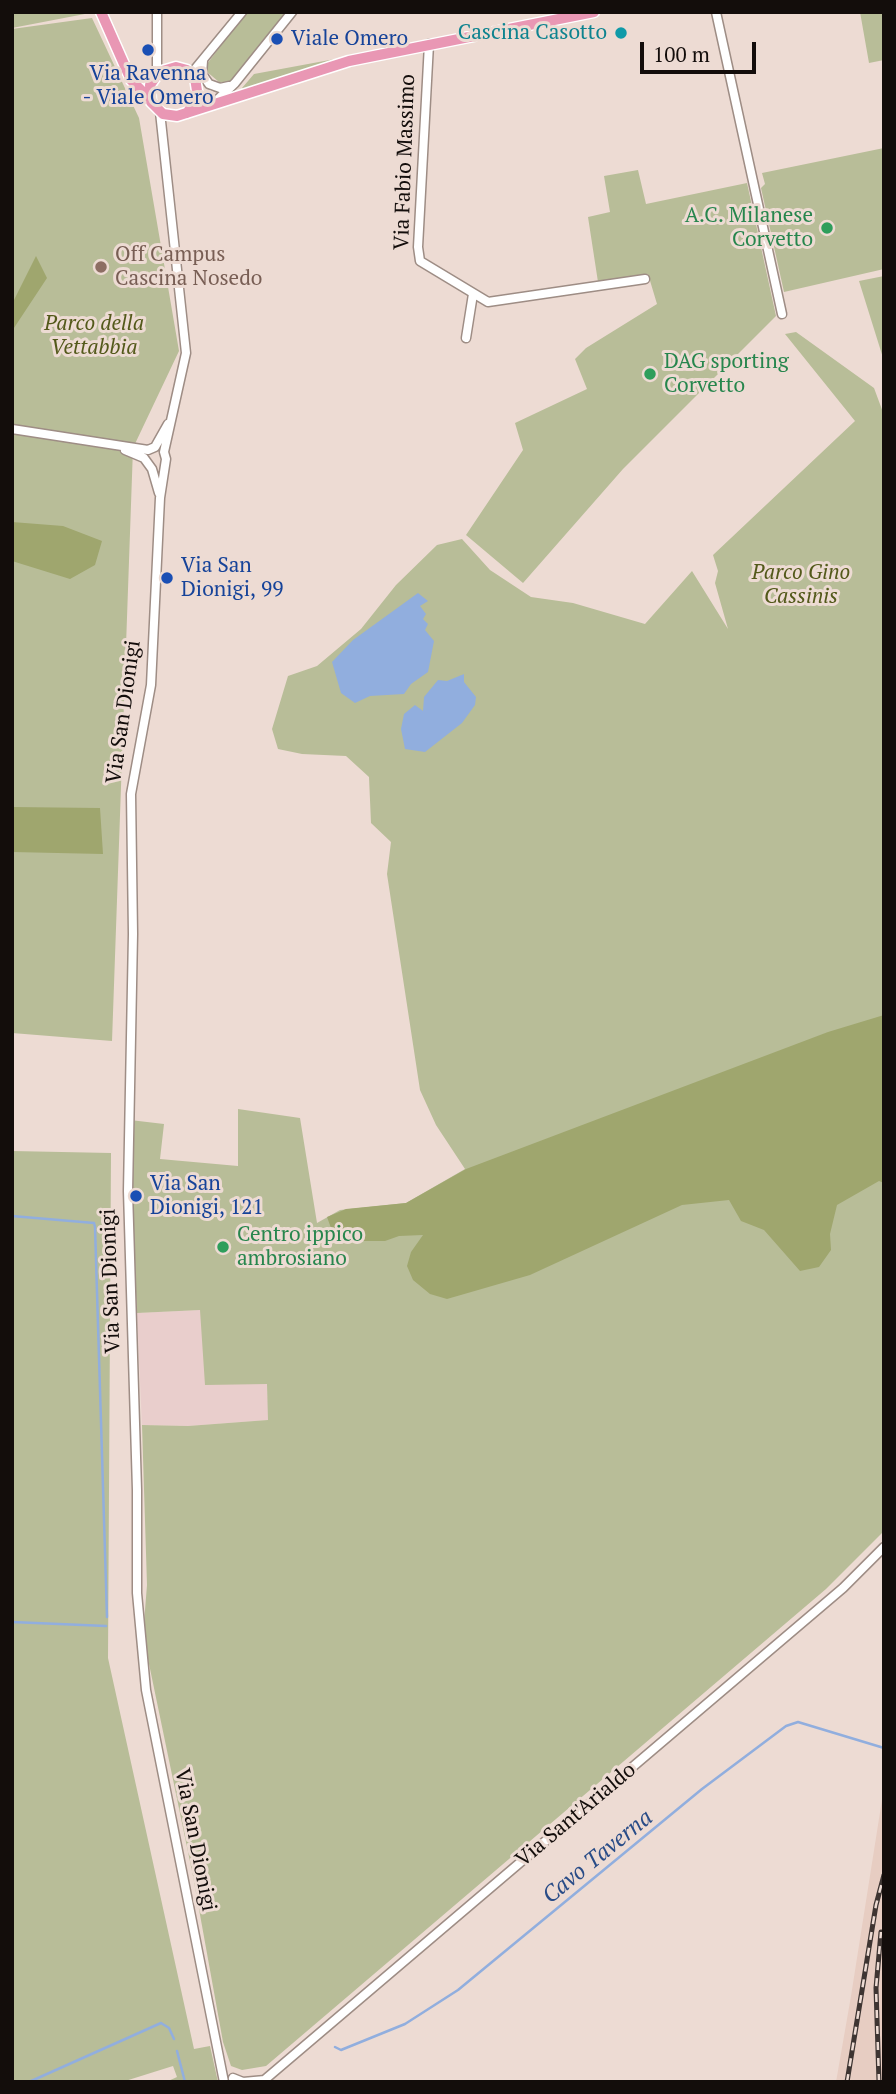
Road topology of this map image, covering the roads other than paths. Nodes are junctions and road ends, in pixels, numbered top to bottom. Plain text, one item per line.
1 (101, 12) edge
2 (157, 12) edge
3 (242, 12) edge
4 (292, 12) edge
5 (594, 12) edge
6 (716, 12) edge
7 (429, 44) junction
8 (158, 47) junction
9 (203, 58) junction
10 (167, 67) junction
11 (157, 73) junction
12 (191, 74) junction
13 (232, 85) junction
14 (145, 87) junction
15 (211, 105) junction
16 (160, 113) junction
17 (187, 113) junction
18 (172, 116) junction
19 (161, 138) junction
20 (645, 279) dead end
21 (473, 294) junction
22 (782, 314) dead end
23 (466, 338) dead end
24 (171, 419) junction
25 (12, 429) edge
26 (149, 452) junction
27 (164, 452) junction
28 (163, 466) junction
29 (152, 469) junction
30 (160, 498) junction
31 (884, 1547) edge
32 (228, 2081) edge
33 (264, 2081) edge
34 (243, 2082) edge

1 - 14 main road
2 - 8 street
3 - 9 street
4 - 13 street
5 - 7 main road, Via Fabio Massimo
6 - 22 street
7 - 15 main road, Via Fabio Massimo
7 - 21 street, Via Fabio Massimo
8 - 10 street
8 - 11 street
9 - 12 street
9 - 13 street
10 - 11 main road
10 - 12 main road
11 - 14 main road
12 - 17 main road
13 - 15 street
14 - 16 main road
15 - 17 main road, Via Fabio Massimo
16 - 18 main road
16 - 19 street, Via San Dionigi
17 - 18 main road
18 - 19 street
19 - 24 street, Via San Dionigi
20 - 21 street
21 - 23 street
24 - 26 street, Via San Dionigi
24 - 27 street, Via San Dionigi
25 - 26 street, Via San Dionigi
26 - 27 street, Via San Dionigi
26 - 29 street, Via San Dionigi
27 - 28 street, Via San Dionigi
28 - 29 street
28 - 30 street, Via San Dionigi
29 - 30 street, Via San Dionigi
30 - 32 street, Via San Dionigi
31 - 33 street, Via Sant'Arialdo
32 - 34 street, Via Sant'Arialdo
33 - 34 street, Via Sant'Arialdo

